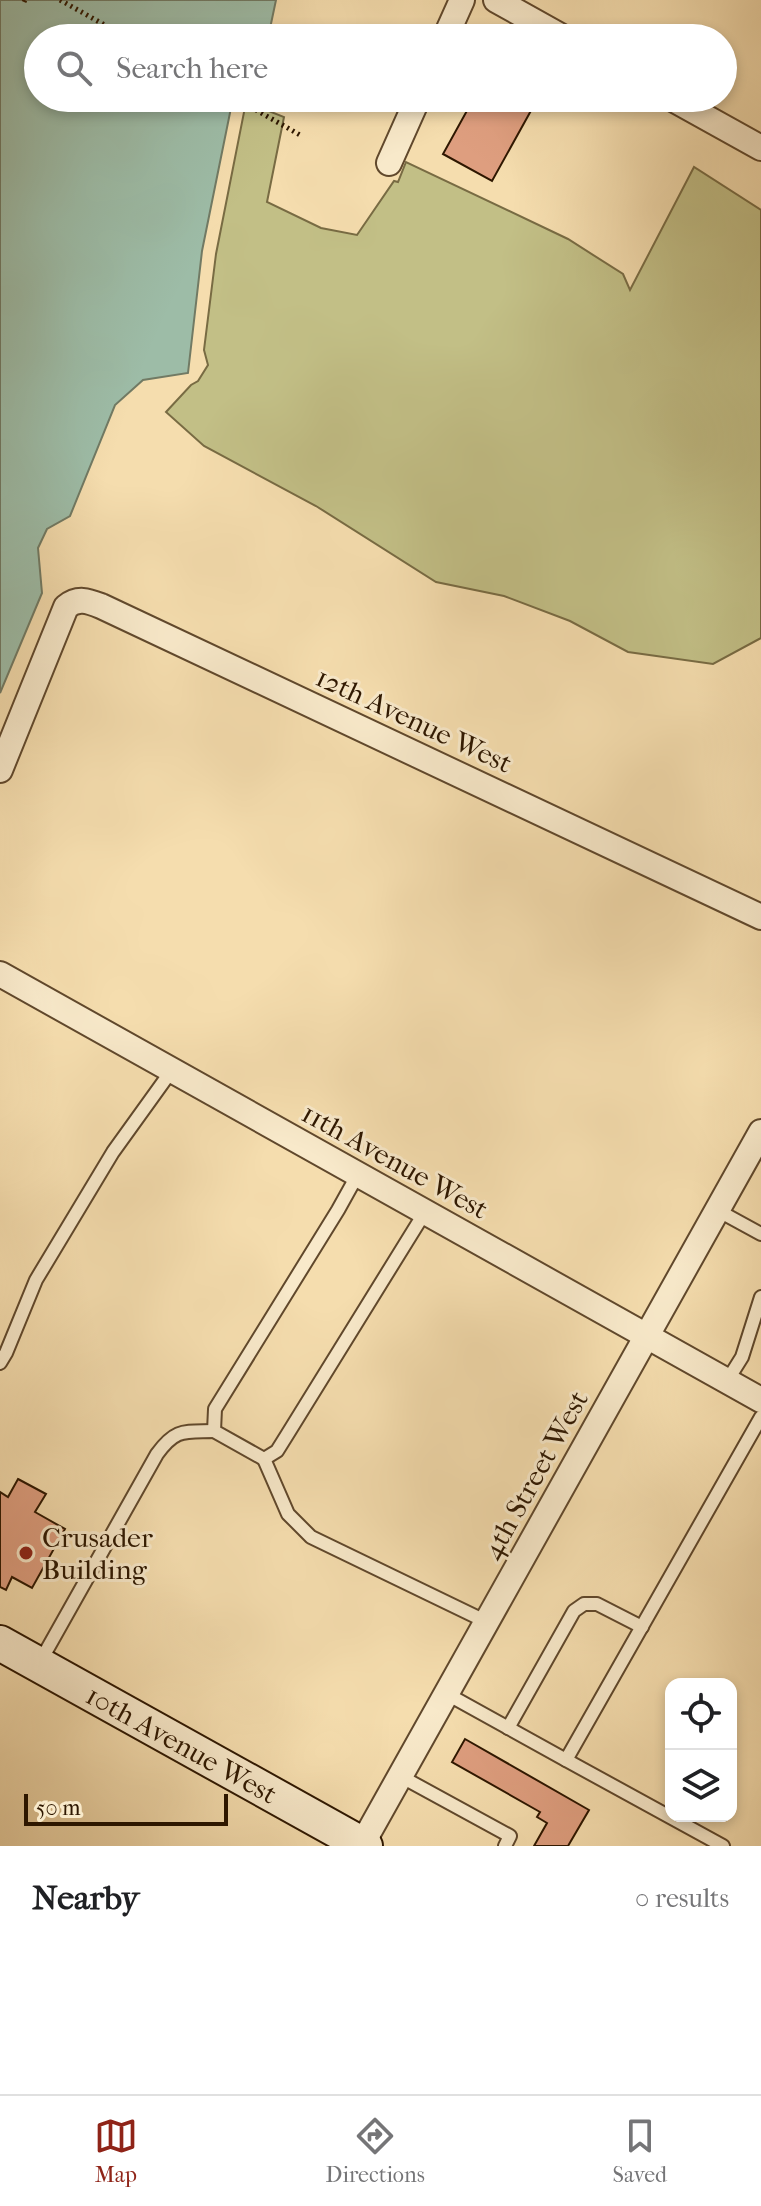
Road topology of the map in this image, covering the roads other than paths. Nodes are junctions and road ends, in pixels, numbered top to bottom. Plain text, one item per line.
1 (462, 0) edge
2 (496, 0) edge
3 (451, 24) edge
4 (539, 24) edge
5 (412, 112) edge
6 (696, 112) edge
7 (761, 148) edge
8 (389, 163) dead end
9 (0, 770) edge
10 (761, 917) edge
11 (0, 974) edge
12 (172, 1070) junction
13 (761, 1132) edge
14 (358, 1174) junction
15 (717, 1210) junction
16 (425, 1212) junction
17 (761, 1234) edge
18 (761, 1297) edge
19 (647, 1336) junction
20 (0, 1363) edge
21 (727, 1381) junction
22 (761, 1400) edge
23 (761, 1417) edge
24 (214, 1431) junction
25 (264, 1459) junction
26 (487, 1622) junction
27 (642, 1627) junction
28 (0, 1643) edge
29 (39, 1665) junction
30 (447, 1694) junction
31 (508, 1728) junction
32 (566, 1760) junction
33 (400, 1776) junction
34 (363, 1845) edge
35 (505, 1846) edge
36 (723, 1846) edge

1 - 3 street
2 - 4 street
5 - 8 street
6 - 7 street
9 - 10 street, 12th Avenue West
11 - 12 street, 11th Avenue West
12 - 14 street, 11th Avenue West
12 - 20 lane
13 - 15 street, 4th Street West
14 - 16 street, 11th Avenue West
14 - 24 lane
15 - 17 lane
15 - 19 street, 4th Street West
16 - 19 street, 11th Avenue West
16 - 25 lane
18 - 21 lane
19 - 21 street, 11th Avenue West
19 - 26 street, 4th Street West
21 - 22 street, 11th Avenue West
23 - 27 lane
24 - 25 lane
24 - 29 lane
25 - 26 lane
26 - 30 street, 4th Street West
27 - 31 lane
27 - 32 lane
28 - 29 street, 10th Avenue West
29 - 34 street, 10th Avenue West
30 - 31 lane
30 - 33 street, 4th Street West
31 - 32 lane
32 - 36 lane
33 - 34 street, 4th Street West
33 - 35 lane

